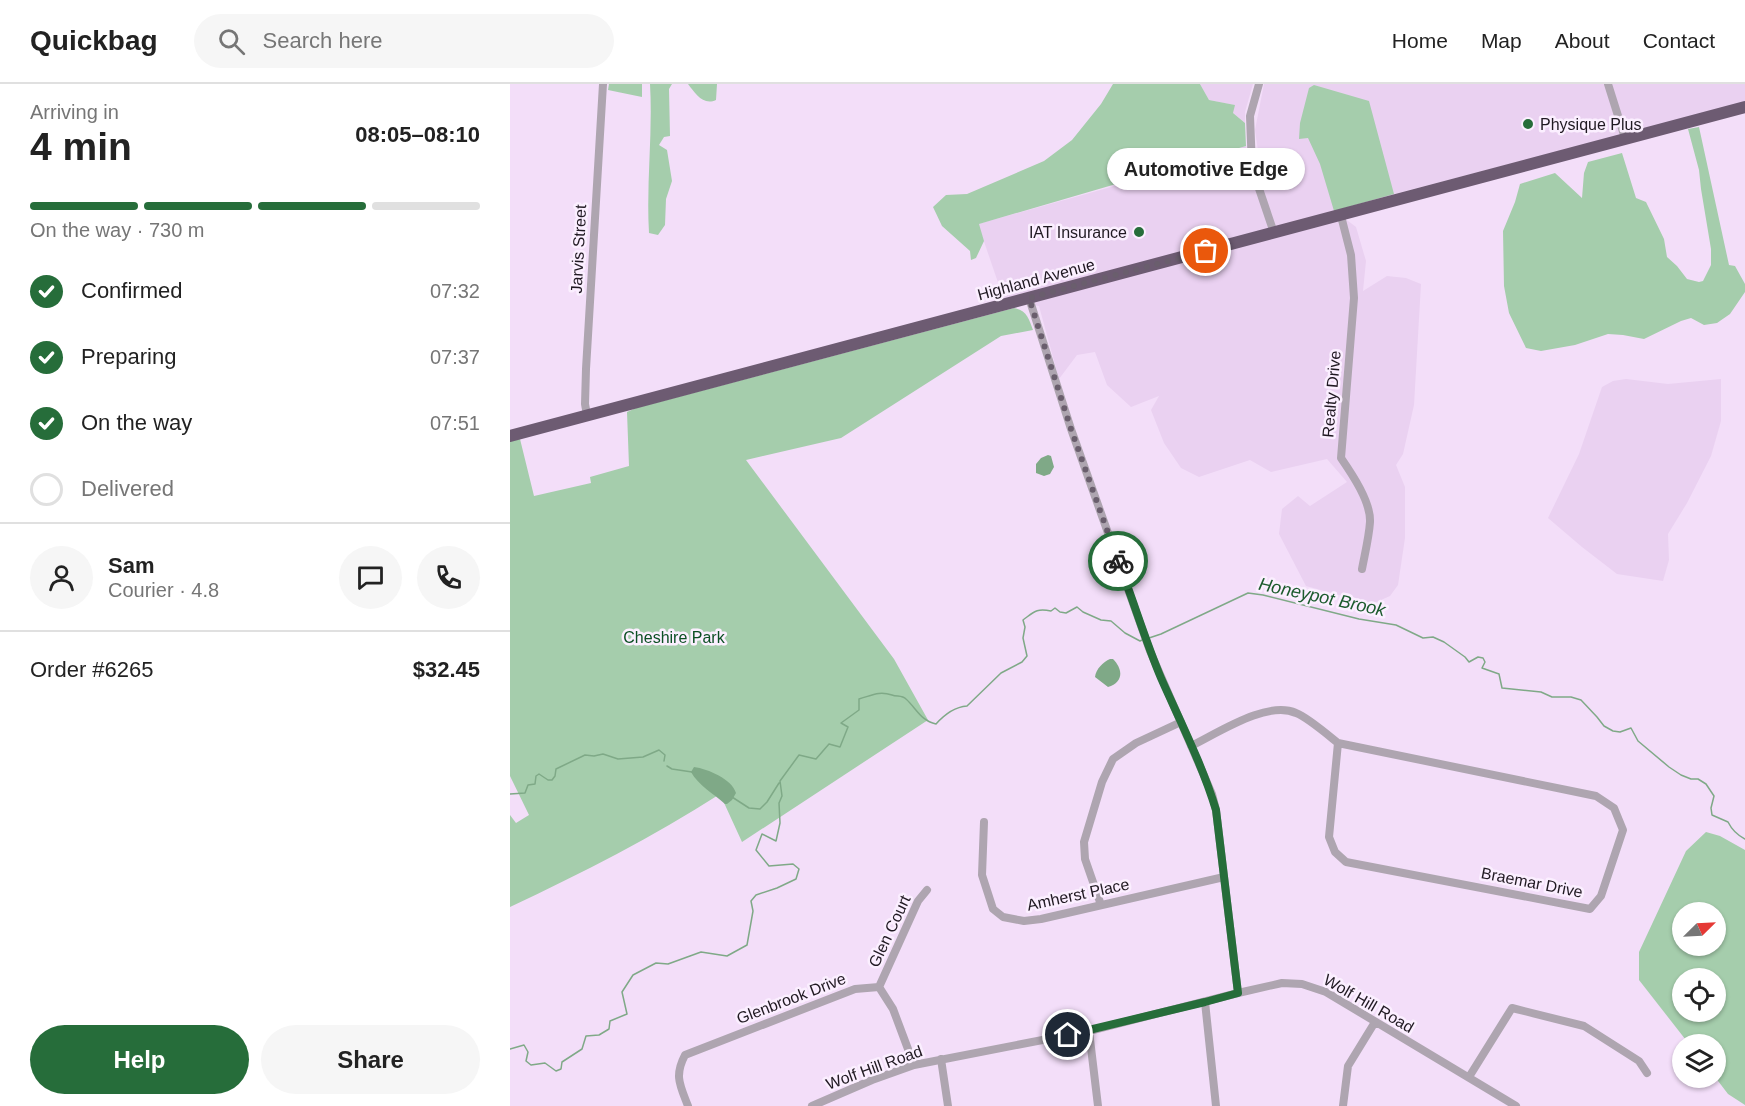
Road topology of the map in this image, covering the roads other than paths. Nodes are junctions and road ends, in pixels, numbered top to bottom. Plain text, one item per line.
1 (603, 84) edge
2 (1259, 84) edge
3 (1608, 84) edge
4 (1745, 107) edge
5 (1625, 138) junction
6 (1341, 216) junction
7 (1274, 233) junction
8 (1029, 298) junction
9 (587, 415) junction
10 (510, 436) edge
11 (1362, 569) dead end
12 (1181, 722) junction
13 (1338, 743) junction
14 (1191, 746) junction
15 (984, 822) dead end
16 (1224, 877) junction
17 (927, 890) dead end
18 (1101, 905) junction
19 (879, 987) junction
20 (1238, 993) junction
21 (1205, 1002) junction
22 (1375, 1022) junction
23 (1089, 1031) junction
24 (941, 1059) junction
25 (914, 1065) junction
26 (1647, 1074) dead end
27 (1469, 1077) junction
28 (688, 1106) edge
29 (813, 1106) edge
30 (948, 1106) edge
31 (1098, 1106) edge
32 (1216, 1106) edge
33 (1342, 1106) edge
34 (1516, 1106) edge

1 - 9 street, Jarvis Street
2 - 7 street
3 - 5 street
4 - 5 highway, Highland Avenue
5 - 6 highway, Highland Avenue
6 - 7 highway, Highland Avenue
6 - 11 street, Realty Drive
7 - 8 highway, Highland Avenue
8 - 9 highway, Highland Avenue
8 - 12 street
9 - 10 highway, Highland Avenue
12 - 14 street
12 - 18 street
13 - 13 street, Braemar Drive
13 - 14 street, Braemar Drive
14 - 16 street
15 - 18 street, Amherst Place
16 - 18 street, Amherst Place
16 - 20 street
17 - 19 street, Glen Court
19 - 25 street
19 - 28 street, Glenbrook Drive
20 - 21 street, Wolf Hill Road
20 - 22 street, Wolf Hill Road
21 - 23 street, Wolf Hill Road
21 - 32 street
22 - 27 street, Wolf Hill Road
22 - 33 street
23 - 24 street, Wolf Hill Road
23 - 31 street
24 - 25 street, Wolf Hill Road
24 - 30 street
25 - 29 street, Wolf Hill Road
26 - 27 street
27 - 34 street, Wolf Hill Road

